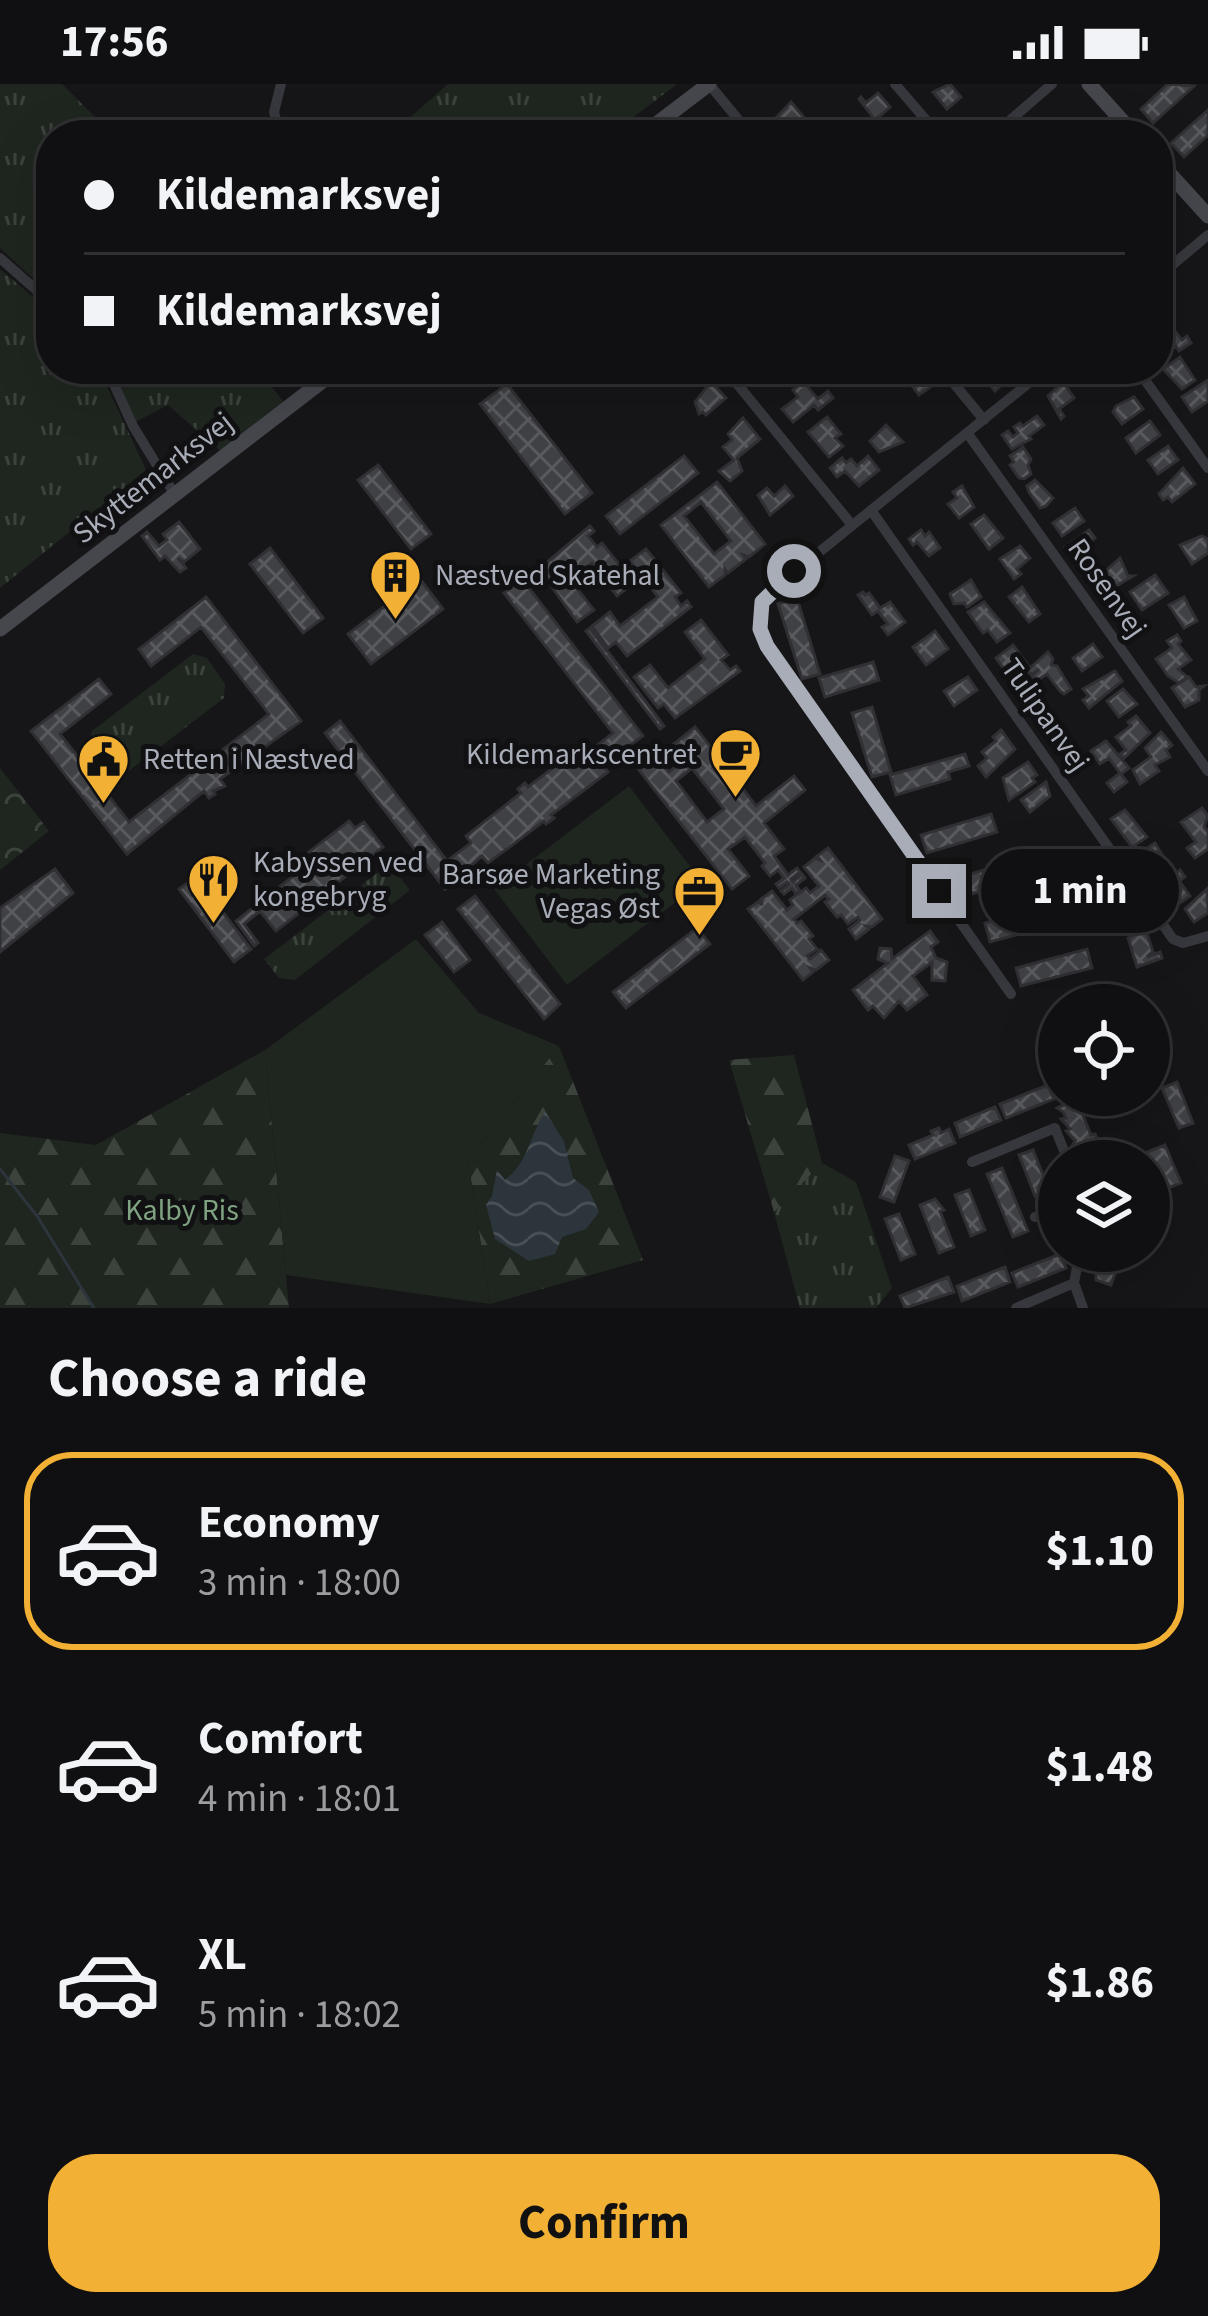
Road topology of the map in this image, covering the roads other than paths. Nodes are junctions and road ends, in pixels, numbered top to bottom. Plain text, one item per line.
1 (281, 84) edge
2 (709, 84) edge
3 (895, 84) edge
4 (1052, 84) edge
5 (1089, 84) edge
6 (276, 120) edge
7 (662, 120) edge
8 (739, 120) edge
9 (926, 120) edge
10 (1010, 120) edge
11 (1121, 120) edge
12 (1173, 177) edge
13 (1208, 216) edge
14 (1208, 235) edge
15 (0, 258) edge
16 (1173, 264) edge
17 (36, 290) edge
18 (113, 384) edge
19 (319, 384) edge
20 (737, 384) edge
21 (954, 384) edge
22 (1028, 384) edge
23 (1148, 384) edge
24 (984, 420) junction
25 (968, 434) junction
26 (1208, 468) edge
27 (175, 495) junction
28 (871, 510) junction
29 (852, 524) junction
30 (0, 629) edge
31 (1208, 771) edge
32 (1208, 936) edge
33 (1011, 994) dead end
34 (1060, 1140) edge
35 (972, 1162) dead end
36 (1038, 1216) edge
37 (1035, 1217) dead end
38 (1076, 1272) edge
39 (1074, 1283) junction
40 (1016, 1308) edge
41 (1084, 1308) edge

1 - 6 street
2 - 7 street
2 - 8 street
3 - 9 street
4 - 10 street
5 - 11 street
12 - 13 street
14 - 16 street
15 - 17 street
18 - 27 street
19 - 27 street, Skyttemarksvej
20 - 29 street
21 - 24 street
22 - 24 street
23 - 26 street
24 - 25 street
25 - 28 street
25 - 31 street, Rosenvej
27 - 30 street, Skyttemarksvej
28 - 29 street
28 - 32 street, Tulipanvej
29 - 33 street
34 - 35 street
36 - 37 street
38 - 39 street
39 - 40 street
39 - 41 street

